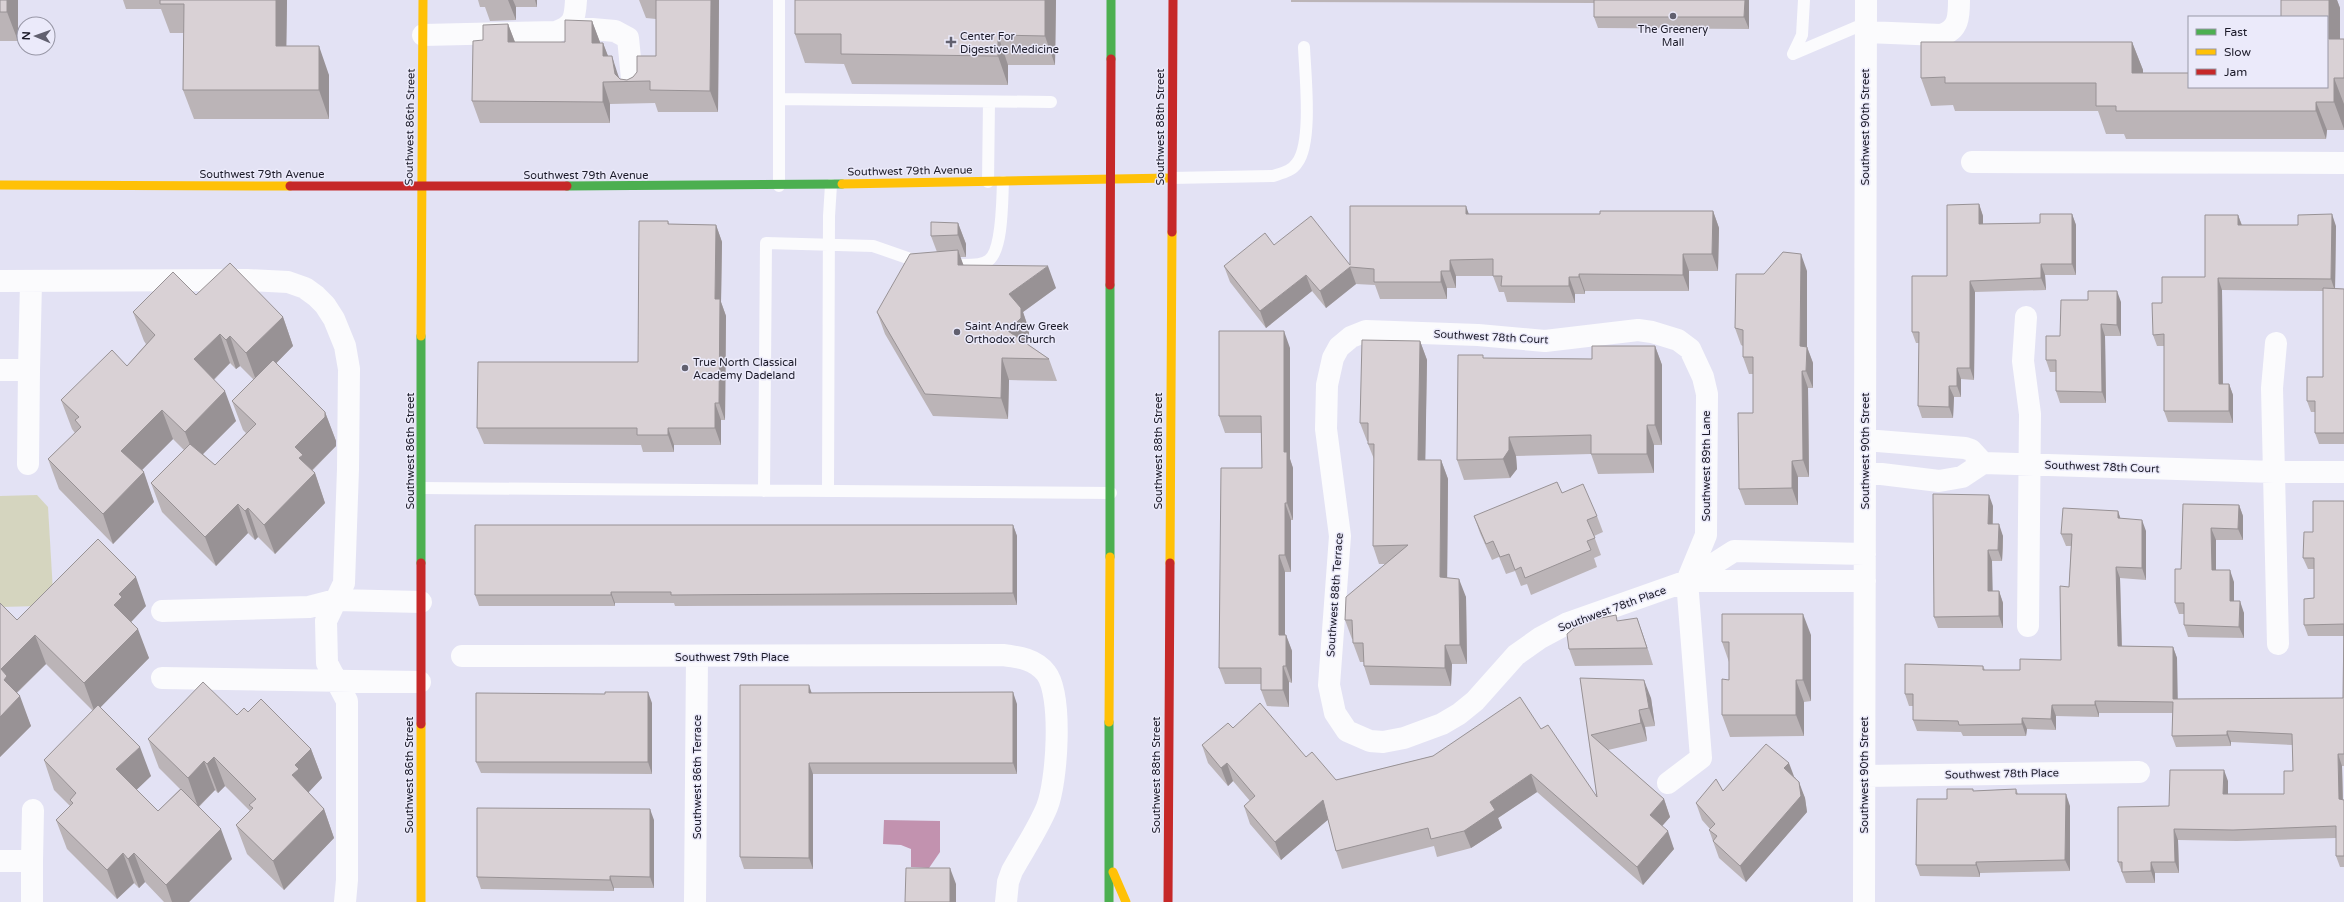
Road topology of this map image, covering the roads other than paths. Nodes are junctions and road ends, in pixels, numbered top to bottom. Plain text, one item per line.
1 (423, 0) edge
2 (576, 0) edge
3 (779, 0) edge
4 (1111, 0) edge
5 (1173, 0) edge
6 (1804, 0) edge
7 (1866, 0) edge
8 (1959, 0) edge
9 (569, 27) junction
10 (1866, 28) junction
11 (422, 36) junction
12 (1304, 47) dead end
13 (633, 89) edge
14 (779, 99) junction
15 (989, 102) junction
16 (1051, 102) dead end
17 (1972, 162) dead end
18 (2344, 163) edge
19 (1172, 178) junction
20 (1111, 179) junction
21 (988, 182) junction
22 (1003, 182) junction
23 (0, 185) edge
24 (830, 185) junction
25 (778, 186) junction
26 (421, 187) junction
27 (828, 244) junction
28 (0, 281) edge
29 (31, 282) junction
30 (2026, 317) dead end
31 (2276, 343) dead end
32 (1339, 347) joint
33 (1690, 349) joint
34 (0, 370) edge
35 (30, 370) junction
36 (1865, 440) junction
37 (1983, 463) junction
38 (28, 464) dead end
39 (2029, 464) junction
40 (1865, 472) junction
41 (2274, 472) junction
42 (2344, 472) edge
43 (422, 488) junction
44 (764, 491) junction
45 (828, 491) junction
46 (1110, 493) junction
47 (1865, 554) junction
48 (1687, 581) junction
49 (1865, 581) junction
50 (336, 600) junction
51 (421, 602) junction
52 (162, 611) dead end
53 (2028, 626) dead end
54 (2278, 644) dead end
55 (462, 656) dead end
56 (697, 657) junction
57 (162, 678) dead end
58 (338, 682) junction
59 (420, 682) junction
60 (1383, 742) joint
61 (2139, 772) dead end
62 (1865, 776) junction
63 (1668, 782) dead end
64 (33, 810) dead end
65 (0, 861) edge
66 (32, 861) junction
67 (1109, 863) junction
68 (696, 899) edge
69 (32, 902) edge
70 (345, 902) edge
71 (421, 902) edge
72 (1006, 902) edge
73 (1109, 902) edge
74 (1126, 902) edge
75 (1168, 902) edge
76 (1864, 902) edge

1 - 11 street, Southwest 86th Street
2 - 9 street
3 - 14 lane
4 - 20 street
5 - 19 street, Southwest 88th Street
6 - 10 lane
7 - 10 street, Southwest 90th Street
8 - 10 street
9 - 11 street
9 - 13 street
10 - 36 street, Southwest 90th Street
11 - 26 street, Southwest 86th Street
12 - 19 lane
14 - 15 lane
14 - 25 lane
15 - 16 lane
15 - 21 lane
17 - 18 street
19 - 20 street, Southwest 79th Avenue
19 - 75 street, Southwest 88th Street
20 - 22 street, Southwest 79th Avenue
20 - 46 street
21 - 22 street, Southwest 79th Avenue
21 - 24 street, Southwest 79th Avenue
22 - 27 lane
23 - 26 street, Southwest 79th Avenue
24 - 25 street, Southwest 79th Avenue
24 - 27 lane
25 - 26 street, Southwest 79th Avenue
26 - 43 street, Southwest 86th Street
27 - 44 lane
27 - 45 lane
28 - 29 street
29 - 35 street
29 - 50 street
30 - 39 street
31 - 41 street
32 - 33 street, Southwest 78th Court
32 - 60 street, Southwest 88th Terrace
33 - 48 street, Southwest 89th Lane
34 - 35 street
35 - 38 street
36 - 37 street
36 - 40 street, Southwest 90th Street
37 - 39 street, Southwest 78th Court
37 - 40 street
39 - 41 street, Southwest 78th Court
39 - 53 street
40 - 47 street, Southwest 90th Street
41 - 42 street, Southwest 78th Court
41 - 54 street
43 - 44 lane
43 - 51 street, Southwest 86th Street
44 - 45 lane
45 - 46 lane
46 - 67 street
47 - 48 street
47 - 49 street, Southwest 90th Street
48 - 49 street
48 - 60 street, Southwest 78th Place
48 - 63 street, Southwest 89th Lane
49 - 62 street, Southwest 90th Street
50 - 51 street
50 - 52 street
50 - 58 street
51 - 59 street, Southwest 86th Street
55 - 56 street, Southwest 79th Place
56 - 68 street, Southwest 86th Terrace
56 - 72 street, Southwest 79th Place
57 - 58 street
58 - 59 street
58 - 70 street
59 - 71 street, Southwest 86th Street
61 - 62 street, Southwest 78th Place
62 - 76 street, Southwest 90th Street
64 - 66 street
65 - 66 street
66 - 69 street
67 - 73 street
67 - 74 street

